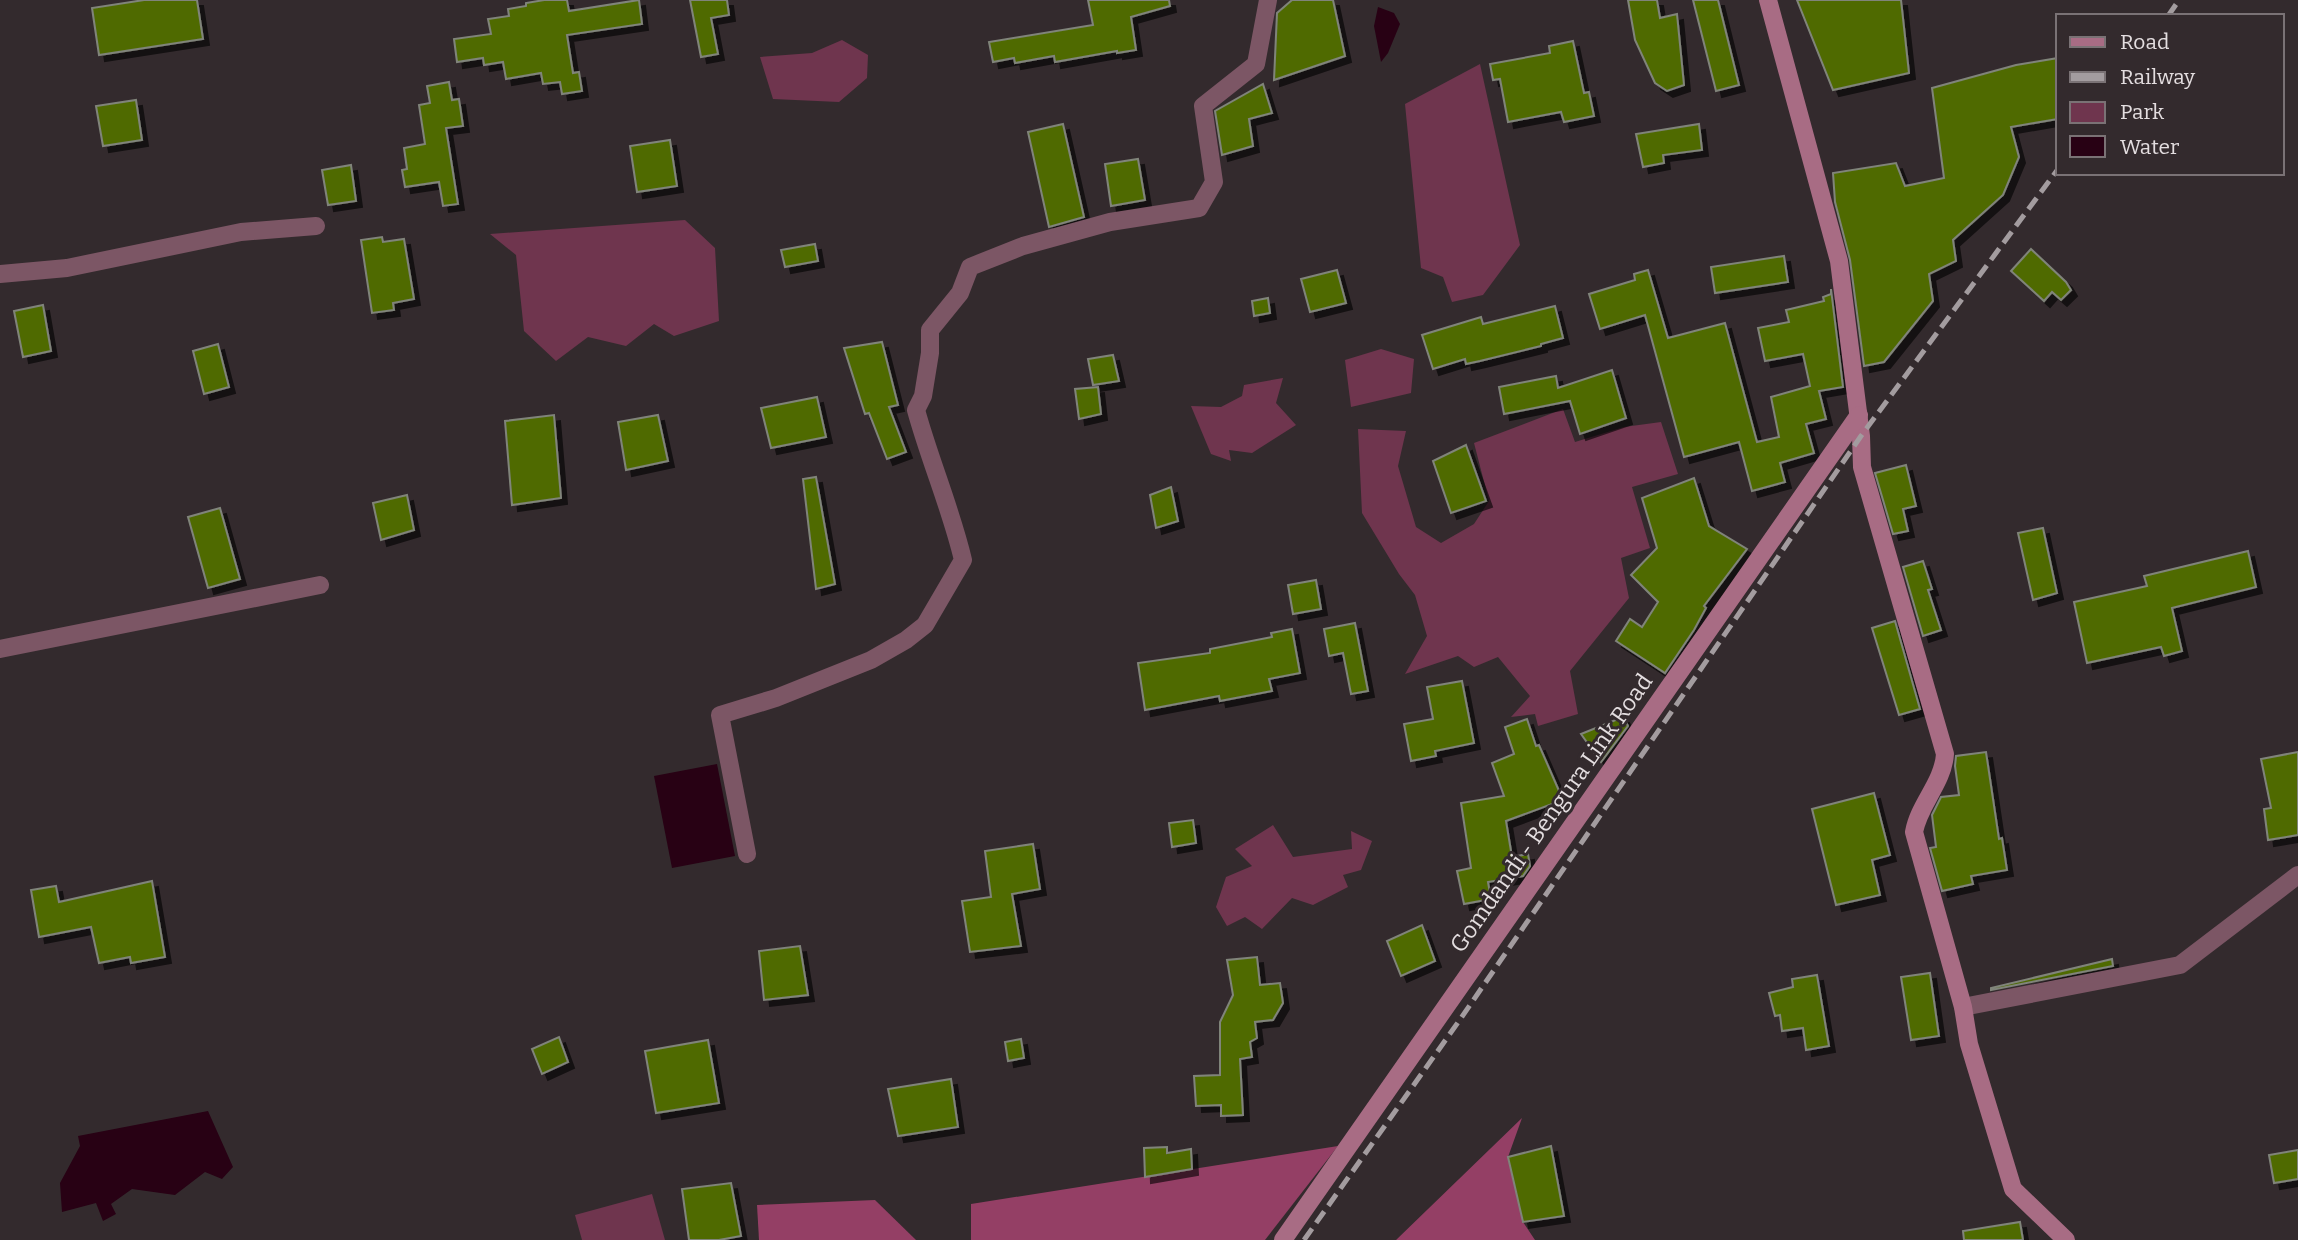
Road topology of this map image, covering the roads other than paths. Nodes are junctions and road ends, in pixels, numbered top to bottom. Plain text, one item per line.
1 (1268, 0) edge
2 (1768, 0) edge
3 (316, 226) dead end
4 (0, 274) edge
5 (1859, 415) junction
6 (320, 585) dead end
7 (0, 649) edge
8 (747, 854) dead end
9 (2298, 875) edge
10 (1963, 1007) junction
11 (1283, 1240) edge
12 (2066, 1240) edge

1 - 8 street
2 - 5 main road
3 - 4 street
5 - 10 main road
5 - 11 main road, Gomdandi - Bengura Link Road
6 - 7 street
9 - 10 street
10 - 12 main road

